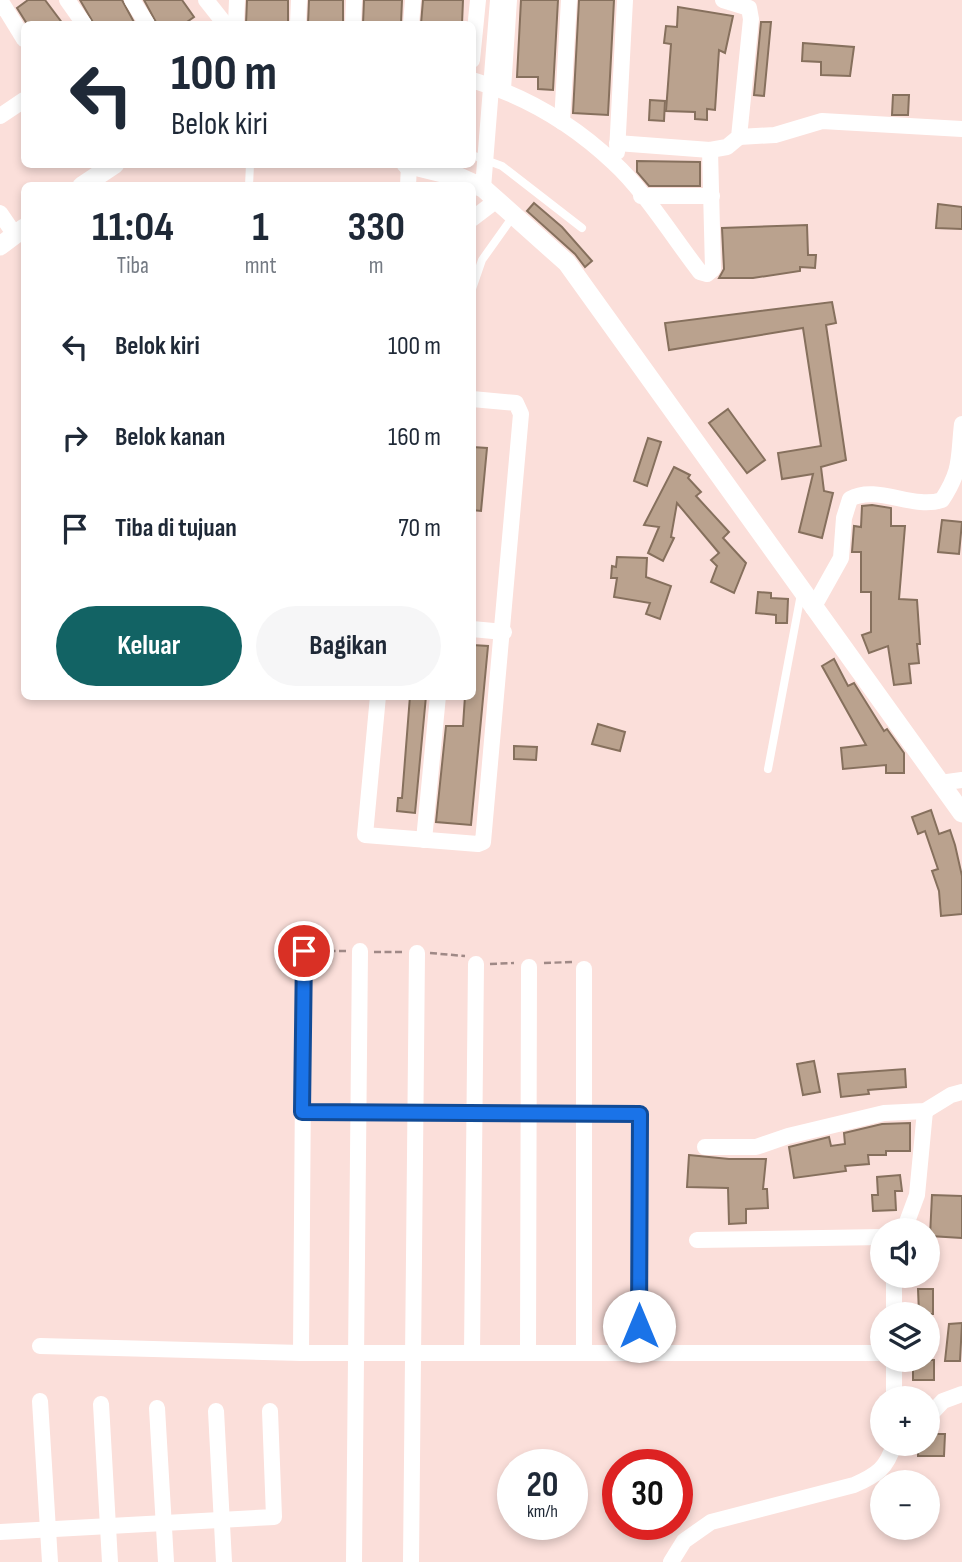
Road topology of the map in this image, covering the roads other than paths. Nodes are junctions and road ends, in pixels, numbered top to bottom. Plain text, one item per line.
1 (0, 0) edge
2 (67, 0) edge
3 (132, 0) edge
4 (206, 0) edge
5 (237, 0) edge
6 (299, 0) edge
7 (355, 0) edge
8 (413, 0) edge
9 (478, 0) edge
10 (498, 0) edge
11 (509, 0) edge
12 (569, 0) edge
13 (625, 0) edge
14 (723, 0) edge
15 (82, 21) edge
16 (145, 21) edge
17 (223, 21) edge
18 (236, 21) edge
19 (298, 21) edge
20 (354, 21) edge
21 (411, 21) edge
22 (476, 21) edge
23 (21, 35) edge
24 (476, 81) edge
25 (497, 88) junction
26 (21, 102) edge
27 (0, 116) edge
28 (562, 122) junction
29 (962, 129) edge
30 (739, 137) junction
31 (617, 143) junction
32 (710, 150) junction
33 (478, 157) edge
34 (616, 164) junction
35 (109, 168) edge
36 (420, 168) edge
37 (88, 182) edge
38 (468, 182) edge
39 (476, 186) edge
40 (490, 194) junction
41 (641, 196) junction
42 (712, 196) junction
43 (0, 213) edge
44 (476, 213) edge
45 (514, 215) junction
46 (582, 228) dead end
47 (13, 236) edge
48 (476, 277) edge
49 (476, 399) edge
50 (962, 424) edge
51 (961, 466) edge
52 (801, 591) junction
53 (813, 608) junction
54 (476, 629) edge
55 (503, 632) junction
56 (377, 700) edge
57 (438, 700) edge
58 (768, 769) dead end
59 (962, 780) edge
60 (940, 783) junction
61 (962, 813) edge
62 (424, 840) junction
63 (304, 951) road end
64 (360, 951) road end
65 (417, 953) road end
66 (476, 964) road end
67 (529, 967) road end
68 (584, 969) road end
69 (962, 1092) edge
70 (925, 1111) junction
71 (302, 1112) junction
72 (358, 1112) junction
73 (415, 1113) junction
74 (476, 1113) junction
75 (529, 1113) junction
76 (584, 1114) junction
77 (705, 1147) dead end
78 (908, 1218) edge
79 (870, 1237) edge
80 (697, 1240) dead end
81 (40, 1346) dead end
82 (302, 1353) junction
83 (356, 1353) junction
84 (413, 1353) junction
85 (472, 1353) junction
86 (528, 1353) junction
87 (584, 1353) junction
88 (639, 1353) junction
89 (870, 1353) edge
90 (962, 1394) edge
91 (40, 1401) dead end
92 (101, 1404) dead end
93 (940, 1404) edge
94 (156, 1408) dead end
95 (216, 1411) dead end
96 (270, 1411) dead end
97 (890, 1456) edge
98 (222, 1520) junction
99 (164, 1523) junction
100 (108, 1526) junction
101 (48, 1529) junction
102 (0, 1532) edge
103 (50, 1562) edge
104 (110, 1562) edge
105 (166, 1562) edge
106 (224, 1562) edge
107 (354, 1562) edge
108 (411, 1562) edge
109 (671, 1562) edge

1 - 23 street
2 - 15 street
3 - 16 street
4 - 17 street
5 - 18 street
6 - 19 street
7 - 20 street
8 - 21 street
9 - 22 street
10 - 25 street
11 - 25 street
12 - 28 street
13 - 31 street
14 - 30 street
24 - 25 street
25 - 28 street
25 - 33 street
26 - 27 street
28 - 34 street
29 - 30 street
30 - 32 street
31 - 32 street
31 - 34 street
32 - 42 street
33 - 40 street
33 - 46 lane
34 - 41 street
35 - 37 street
36 - 38 street
39 - 40 street
40 - 44 street
40 - 45 street
41 - 42 street
41 - 42 street
43 - 47 street
45 - 48 lane
45 - 52 street
49 - 55 street
50 - 51 street
51 - 53 street
52 - 53 street
52 - 58 lane
53 - 60 street
54 - 55 street
55 - 62 street
56 - 62 street
57 - 62 street
59 - 60 street
60 - 61 street
63 - 71 street
64 - 72 street
65 - 73 street
66 - 74 street
67 - 75 street
68 - 76 street
69 - 70 street
70 - 77 street
70 - 78 street
71 - 72 street
71 - 82 street
72 - 73 street
72 - 83 street
73 - 74 street
73 - 84 street
74 - 75 street
74 - 85 street
75 - 76 street
75 - 86 street
76 - 87 street
76 - 88 street
79 - 80 street
81 - 82 street
82 - 83 street
83 - 84 street
83 - 107 street
84 - 85 street
84 - 108 street
85 - 86 street
86 - 87 street
87 - 88 street
88 - 89 street
90 - 93 street
91 - 101 street
92 - 100 street
94 - 99 street
95 - 98 street
96 - 98 street
97 - 109 street
98 - 99 street
98 - 106 street
99 - 100 street
99 - 105 street
100 - 101 street
100 - 104 street
101 - 102 street
101 - 103 street

